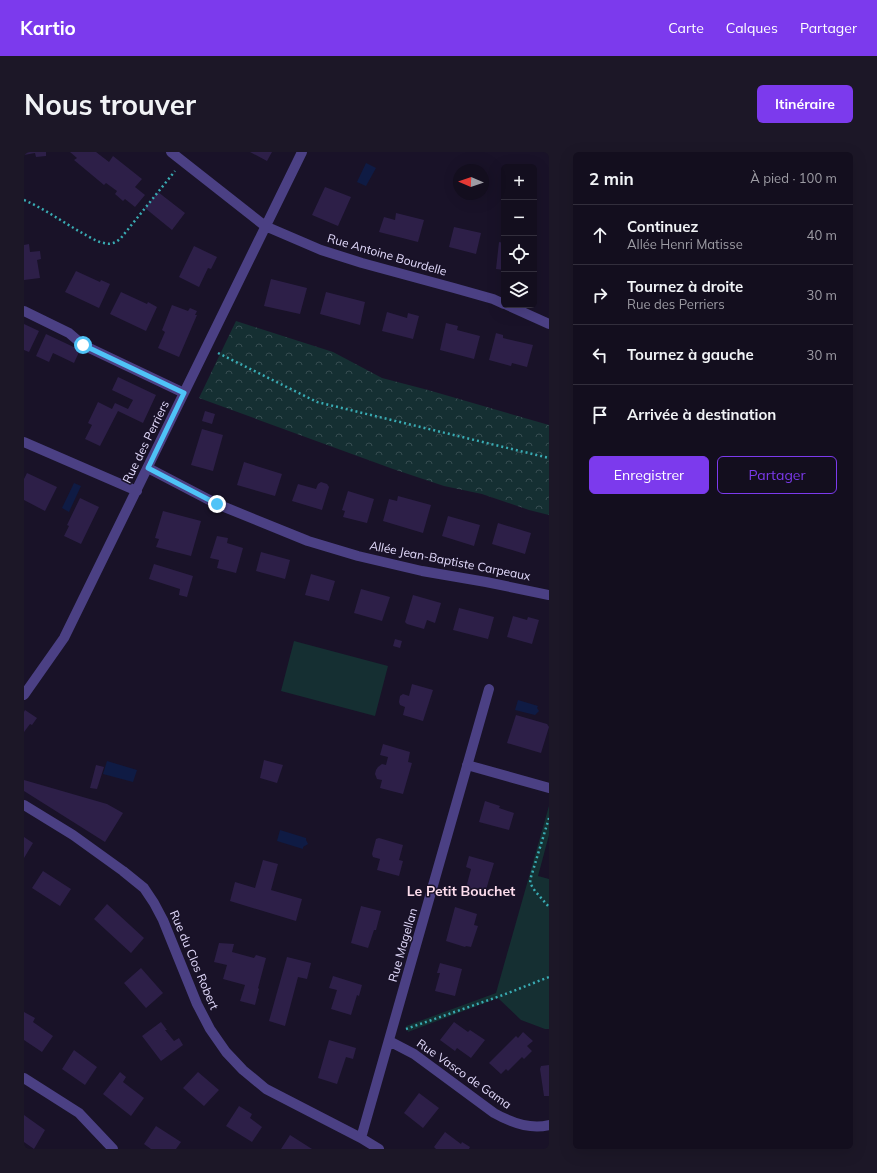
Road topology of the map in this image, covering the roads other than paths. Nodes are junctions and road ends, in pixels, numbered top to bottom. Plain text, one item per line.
1 (171, 152) edge
2 (302, 152) edge
3 (265, 226) junction
4 (501, 302) edge
5 (514, 308) edge
6 (24, 311) edge
7 (549, 324) edge
8 (184, 393) junction
9 (24, 442) edge
10 (148, 468) junction
11 (137, 491) junction
12 (549, 594) edge
13 (489, 689) dead end
14 (24, 695) edge
15 (467, 765) junction
16 (549, 788) edge
17 (24, 805) edge
18 (390, 1038) junction
19 (24, 1078) edge
20 (549, 1125) edge
21 (361, 1138) junction
22 (113, 1149) edge
23 (379, 1149) edge

1 - 3 street, Rue Antoine Bourdelle
2 - 3 street, Rue des Perriers
3 - 4 street, Rue Antoine Bourdelle
3 - 8 street, Rue des Perriers
5 - 7 street, Rue Antoine Bourdelle
6 - 8 street
8 - 10 street, Rue des Perriers
9 - 11 street
10 - 11 street, Rue des Perriers
10 - 12 street, Allée Jean-Baptiste Carpeaux
11 - 14 street, Rue des Perriers
13 - 15 street, Rue Magellan
15 - 16 street
15 - 18 street, Rue Magellan
17 - 21 street, Rue du Clos Robert
18 - 20 street, Rue Vasco de Gama
18 - 21 street, Rue Magellan
19 - 22 street
21 - 23 street, Rue du Clos Robert

